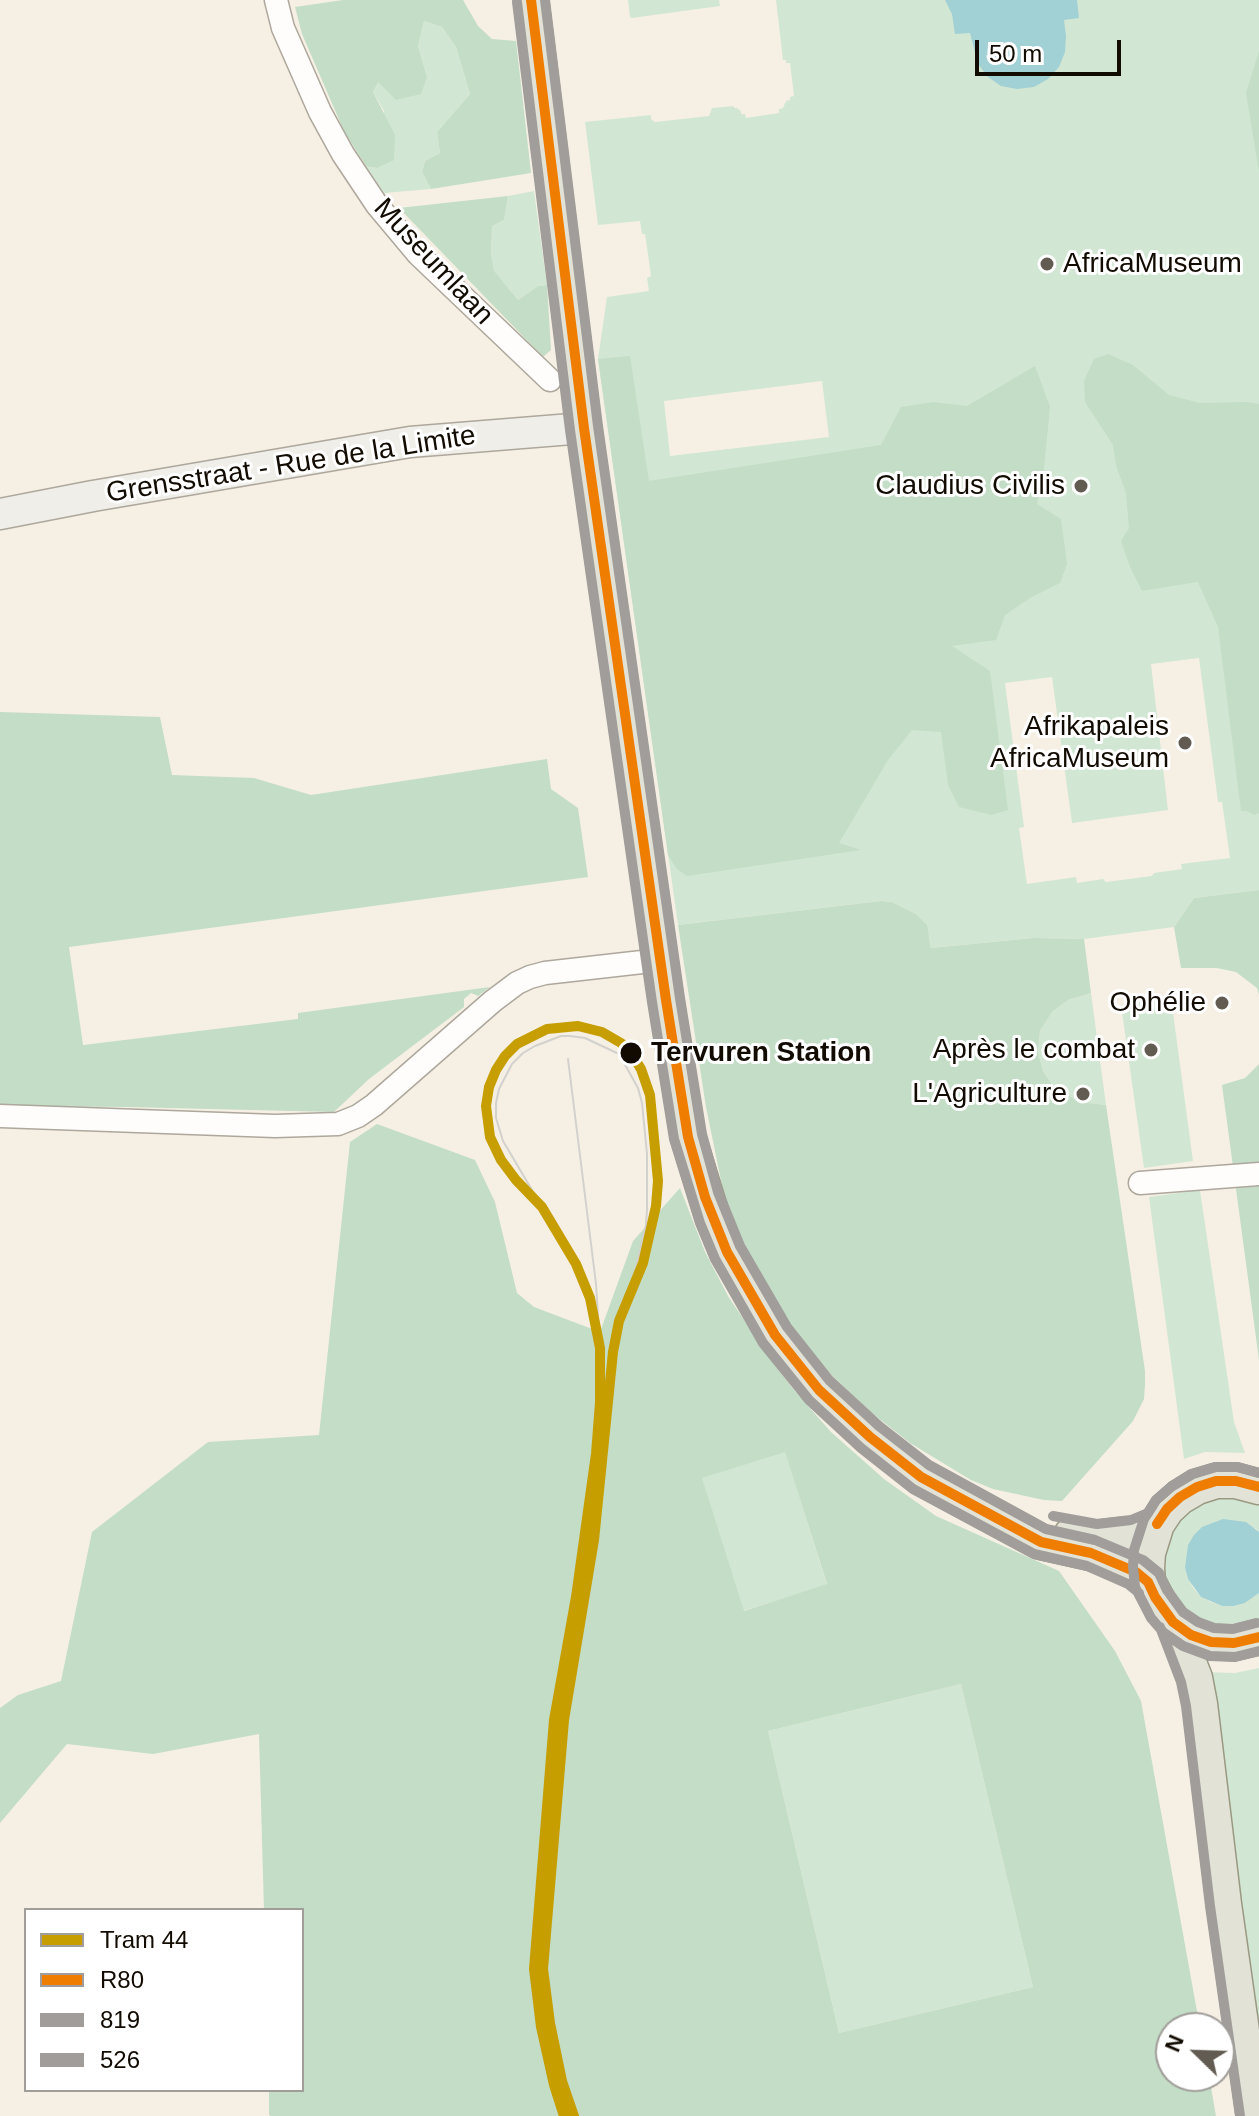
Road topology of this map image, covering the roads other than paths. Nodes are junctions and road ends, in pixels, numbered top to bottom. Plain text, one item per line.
1 (276, 0) edge
2 (531, 0) edge
3 (550, 380) dead end
4 (584, 428) junction
5 (0, 514) edge
6 (660, 960) junction
7 (0, 1116) edge
8 (1259, 1174) edge
9 (1140, 1183) dead end
10 (1259, 1487) edge
11 (982, 1511) junction
12 (1157, 1524) junction
13 (1041, 1542) junction
14 (1148, 1582) junction
15 (1173, 1622) junction
16 (1259, 1637) edge
17 (1208, 1776) junction
18 (1254, 2116) edge

1 - 3 street, Museumlaan
2 - 4 main road
4 - 5 street, Grensstraat - Rue de la Limite
4 - 6 main road
6 - 7 street
6 - 11 main road
8 - 9 street
10 - 12 main road
11 - 12 main road
11 - 13 main road
12 - 14 main road
13 - 14 main road
13 - 17 main road
14 - 15 main road
15 - 16 main road
15 - 17 main road
17 - 18 main road

